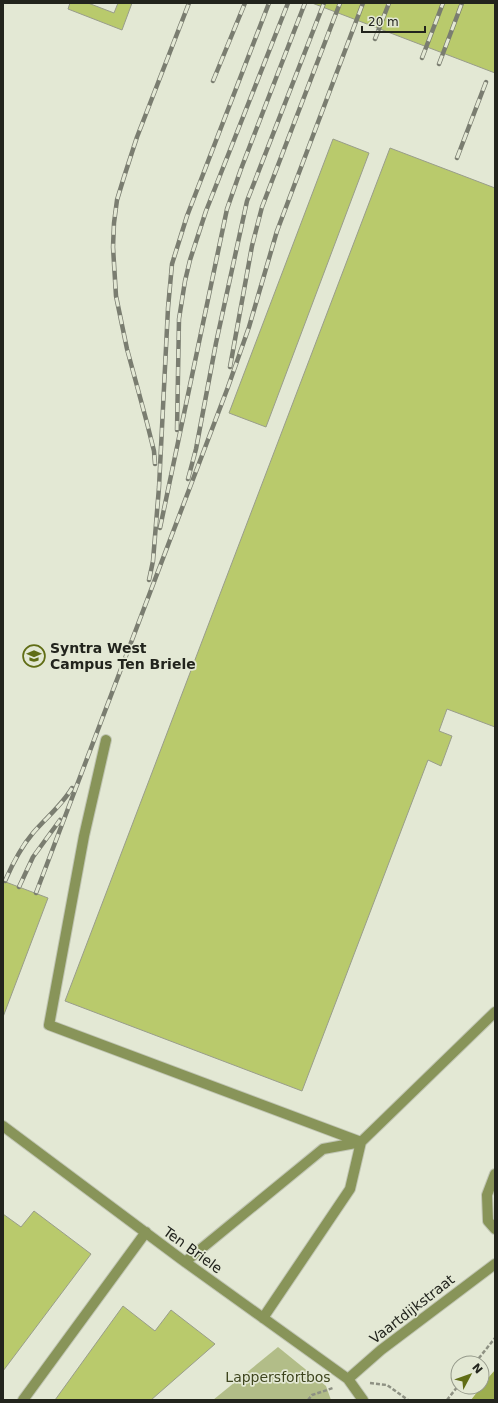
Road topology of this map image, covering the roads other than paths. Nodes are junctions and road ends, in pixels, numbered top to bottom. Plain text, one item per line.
1 (106, 740) dead end
2 (495, 1012) edge
3 (3, 1126) edge
4 (361, 1142) junction
5 (494, 1178) edge
6 (495, 1229) edge
7 (146, 1232) junction
8 (185, 1262) junction
9 (495, 1264) edge
10 (263, 1318) junction
11 (348, 1379) junction
12 (23, 1400) edge
13 (363, 1400) edge

1 - 4 street
2 - 4 street
3 - 7 street, Ten Briele
4 - 8 street
4 - 10 street
5 - 6 street
7 - 8 street, Ten Briele
7 - 12 street
8 - 10 street, Ten Briele
9 - 11 street, Vaartdijkstraat
10 - 11 street, Ten Briele
11 - 13 street, Ten Briele

